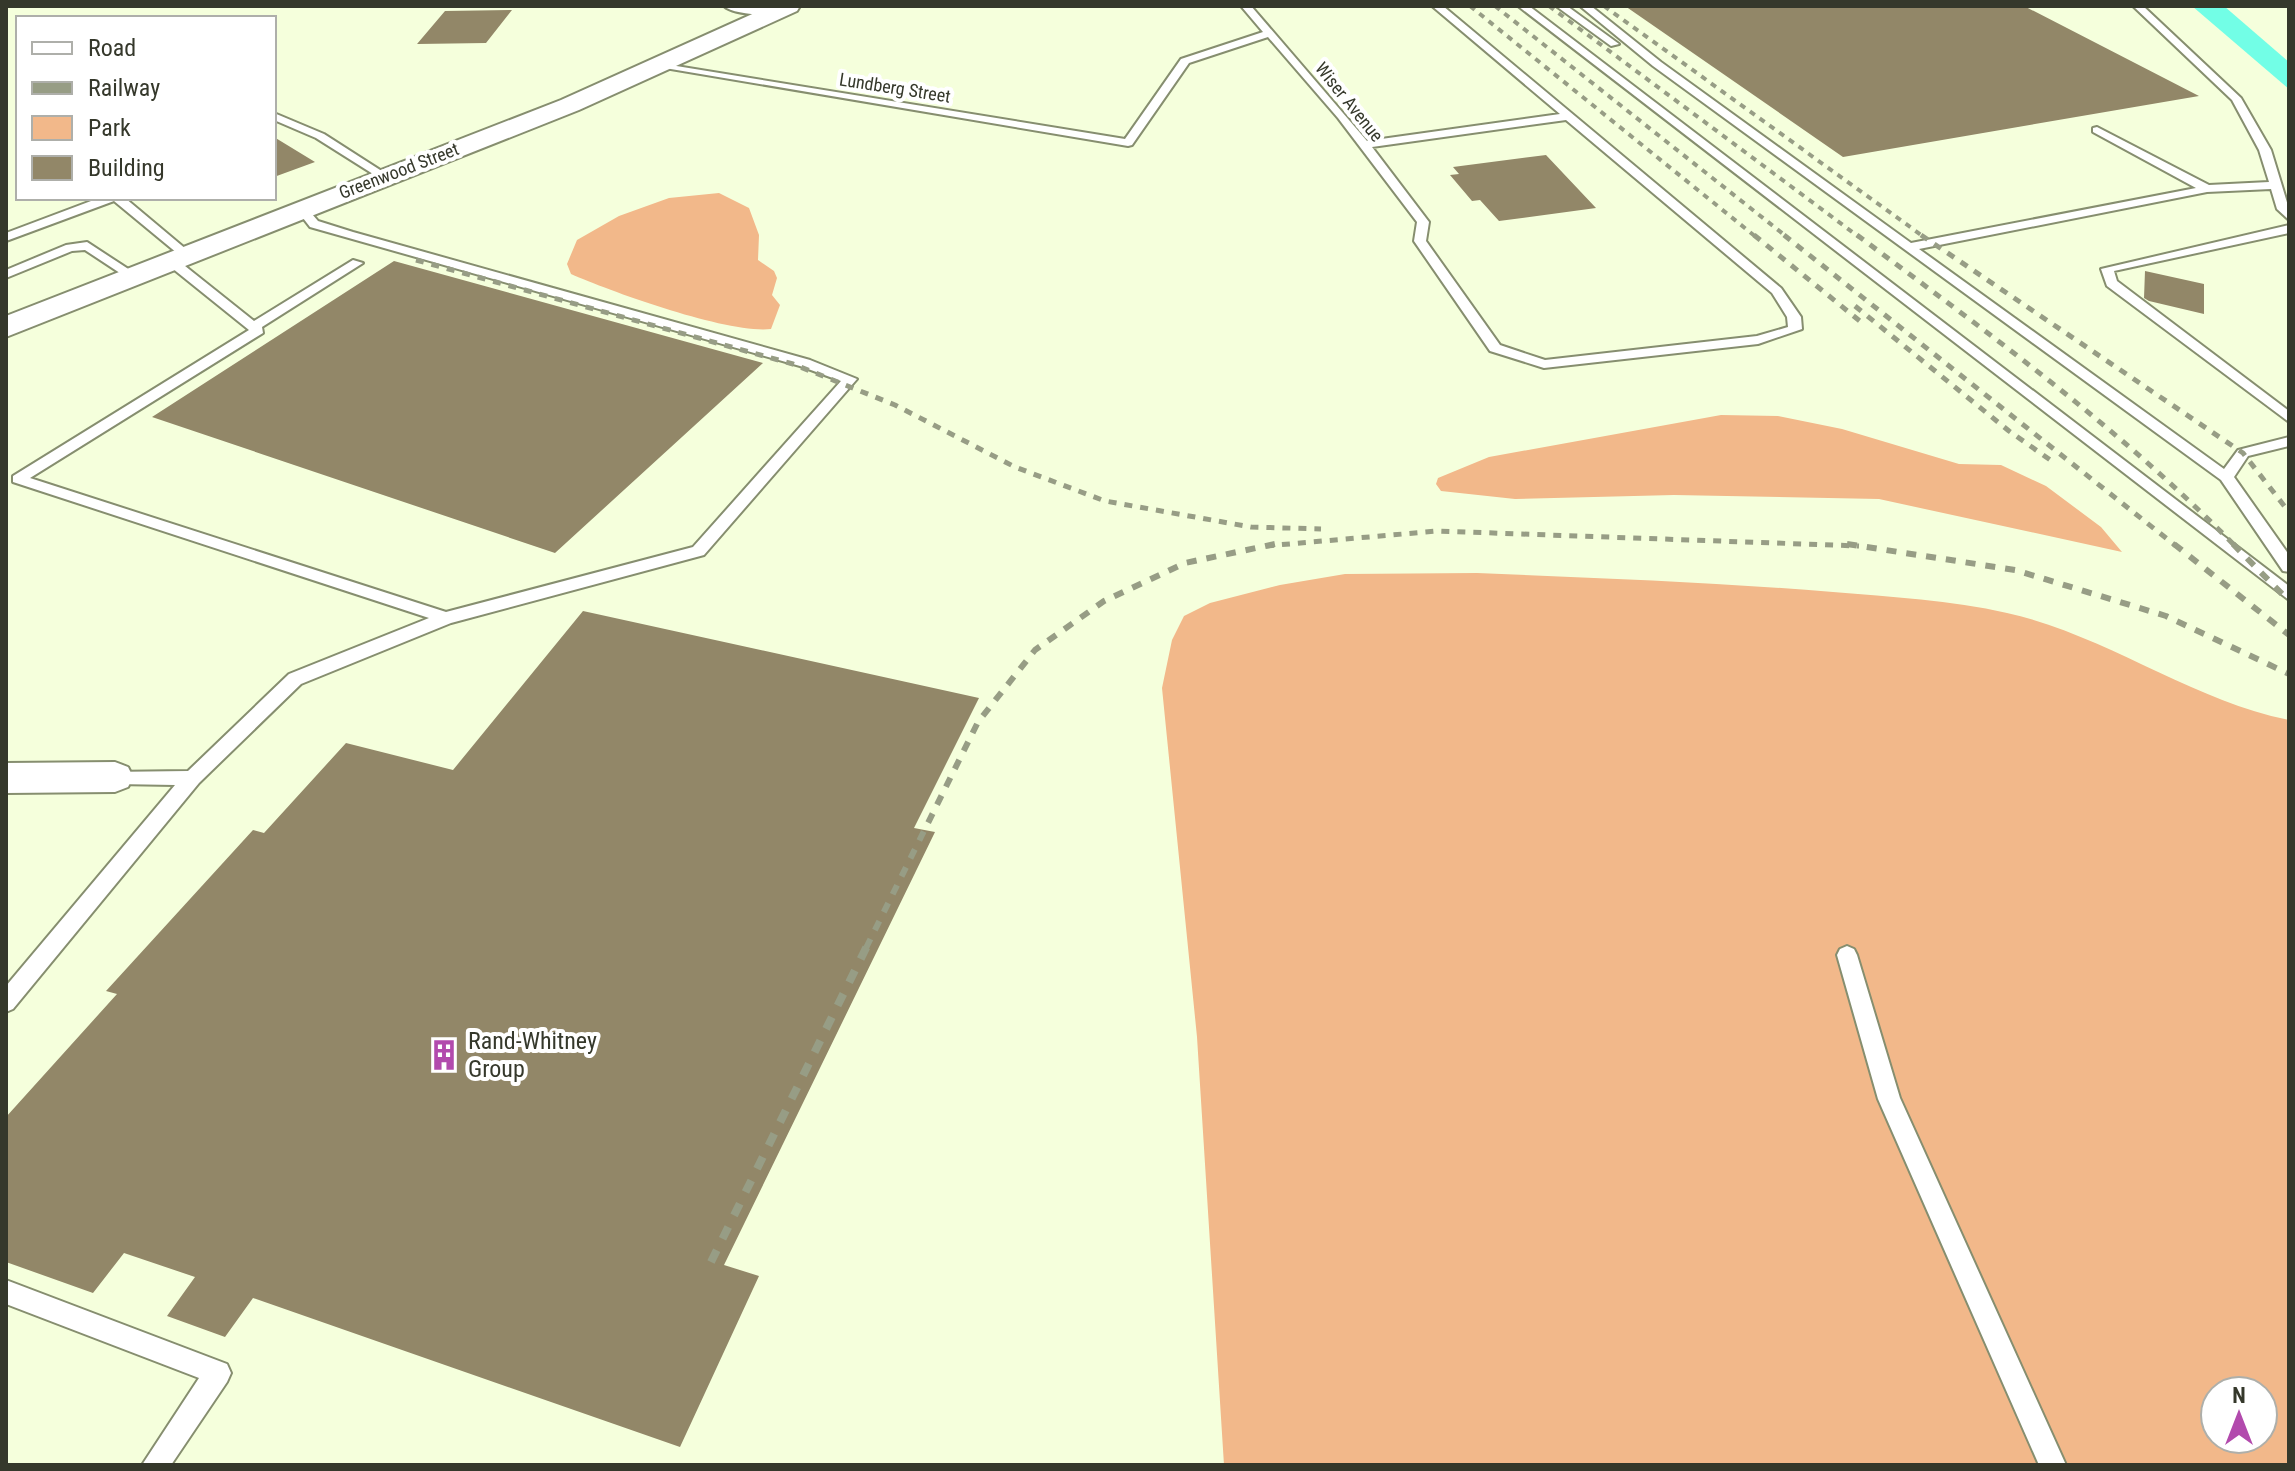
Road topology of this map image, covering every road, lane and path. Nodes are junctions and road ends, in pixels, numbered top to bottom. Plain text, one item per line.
1 (733, 6) edge
2 (1246, 6) edge
3 (1437, 6) edge
4 (1523, 6) edge
5 (1561, 6) edge
6 (1585, 6) edge
7 (2138, 6) edge
8 (787, 7) edge
9 (1269, 33) junction
10 (658, 66) junction
11 (1569, 116) junction
12 (276, 117) edge
13 (2097, 130) dead end
14 (1364, 145) junction
15 (385, 177) junction
16 (1822, 184) junction
17 (2276, 185) junction
18 (2207, 189) junction
19 (105, 200) edge
20 (120, 200) edge
21 (302, 209) junction
22 (2289, 216) edge
23 (2289, 229) edge
24 (6, 237) edge
25 (1909, 247) junction
26 (179, 258) junction
27 (357, 263) dead end
28 (6, 274) edge
29 (133, 276) junction
30 (6, 327) edge
31 (253, 327) junction
32 (2289, 418) edge
33 (2289, 441) edge
34 (2226, 477) junction
35 (2289, 567) edge
36 (2289, 594) edge
37 (446, 618) junction
38 (115, 777) joint
39 (6, 778) edge
40 (192, 778) junction
41 (1847, 955) dead end
42 (6, 1002) edge
43 (6, 1292) edge
44 (155, 1465) edge
45 (2053, 1465) edge

1 - 8 street
2 - 9 lane, Wiser Avenue
3 - 11 lane
4 - 36 lane
5 - 16 lane
6 - 16 lane
7 - 17 lane
8 - 10 main road, Greenwood Street
9 - 10 lane, Lundberg Street
9 - 14 lane, Wiser Avenue
10 - 15 main road, Greenwood Street
11 - 14 lane
11 - 14 lane, Wiser Avenue
12 - 15 lane
13 - 18 lane
15 - 21 main road, Greenwood Street
16 - 25 lane
17 - 18 lane
17 - 22 lane
18 - 25 lane
19 - 24 lane
20 - 26 lane
21 - 26 main road, Greenwood Street
21 - 37 lane
23 - 32 lane
25 - 34 lane
26 - 29 main road, Greenwood Street
26 - 31 lane
27 - 31 lane
28 - 29 lane
29 - 30 main road, Greenwood Street
31 - 37 lane
33 - 34 lane
34 - 35 lane
37 - 40 lane
38 - 39 street
38 - 40 lane
40 - 42 lane
41 - 45 lane
43 - 44 lane

